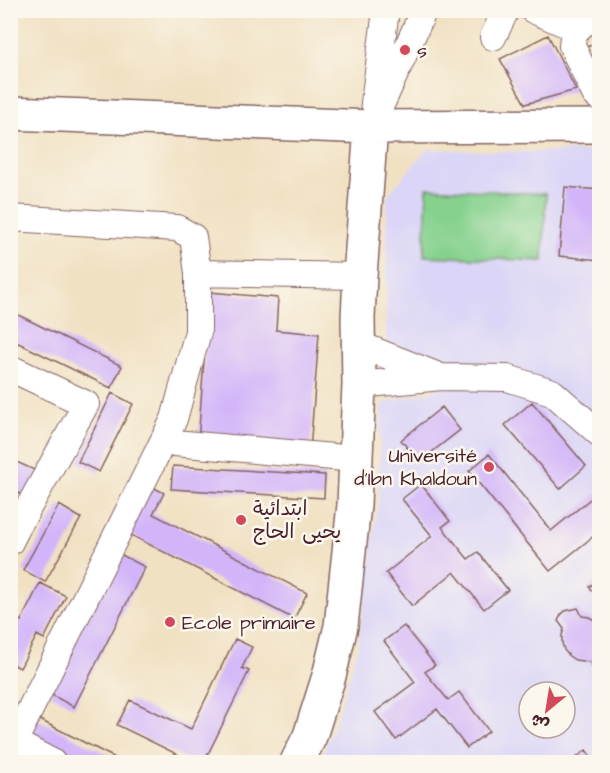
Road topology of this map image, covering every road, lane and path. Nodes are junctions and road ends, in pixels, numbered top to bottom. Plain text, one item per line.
1 (386, 10) edge
2 (424, 10) edge
3 (506, 10) edge
4 (533, 10) edge
5 (600, 15) edge
6 (577, 29) junction
7 (493, 38) dead end
8 (600, 98) edge
9 (10, 113) edge
10 (600, 126) edge
11 (370, 127) junction
12 (10, 218) edge
13 (198, 273) junction
14 (360, 276) junction
15 (358, 344) junction
16 (10, 368) edge
17 (441, 377) junction
18 (359, 385) junction
19 (600, 434) edge
20 (163, 442) junction
21 (356, 459) junction
22 (13, 530) edge
23 (12, 741) edge
24 (52, 762) edge
25 (297, 762) edge

1 - 11 street
2 - 11 street
3 - 7 street
4 - 6 street
5 - 6 street
6 - 8 street
9 - 11 main road
10 - 11 main road
11 - 14 main road
12 - 13 street
13 - 14 street
13 - 20 street
14 - 15 main road
15 - 17 street
15 - 18 main road
16 - 22 street
17 - 18 street
17 - 19 street
18 - 21 main road
20 - 21 street
20 - 23 street
21 - 25 main road
23 - 24 street

